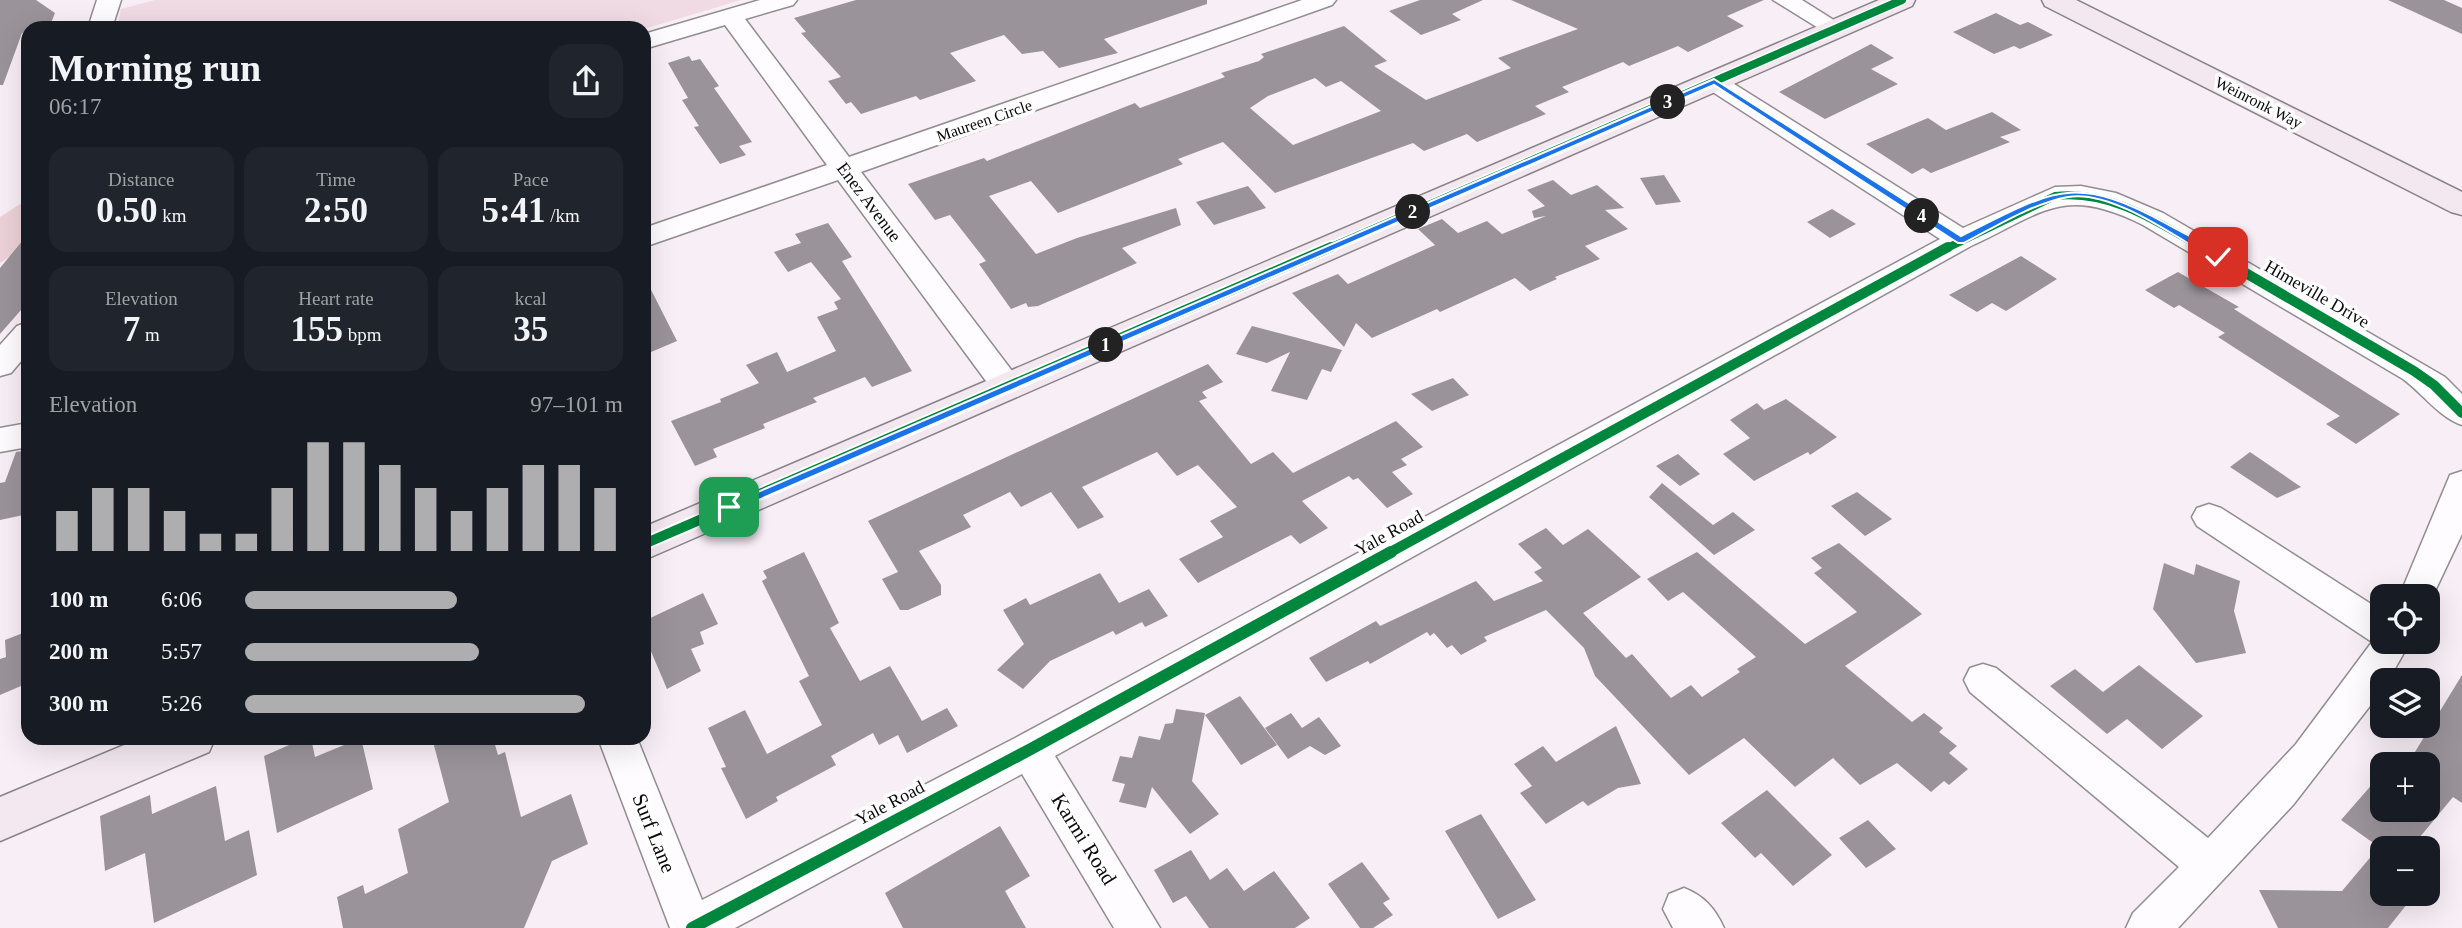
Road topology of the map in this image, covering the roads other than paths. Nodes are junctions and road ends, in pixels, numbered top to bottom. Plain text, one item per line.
1 (109, 0) edge
2 (785, 0) edge
3 (1324, 0) edge
4 (1785, 0) edge
5 (1902, 0) edge
6 (2055, 0) edge
7 (2099, 0) edge
8 (730, 16) junction
9 (102, 21) edge
10 (1836, 29) junction
11 (651, 40) edge
12 (1714, 82) junction
13 (844, 169) junction
14 (2462, 179) edge
15 (2109, 199) joint
16 (2462, 205) edge
17 (651, 237) edge
18 (1961, 240) junction
19 (21, 341) edge
20 (0, 365) edge
21 (1008, 388) junction
22 (2462, 413) edge
23 (21, 436) edge
24 (0, 440) edge
25 (2462, 484) edge
26 (2209, 517) dead end
27 (651, 541) edge
28 (2423, 584) edge
29 (2370, 622) edge
30 (2385, 654) edge
31 (1983, 680) dead end
32 (177, 745) edge
33 (620, 745) edge
34 (1029, 750) junction
35 (0, 819) edge
36 (2209, 865) junction
37 (692, 928) edge
38 (1138, 928) edge
39 (2148, 928) edge

1 - 9 street
2 - 8 street
3 - 13 street, Maureen Circle
4 - 10 street
5 - 10 street
6 - 16 street, Weinronk Way
7 - 14 street, Weinronk Way
8 - 11 street
8 - 13 street, Enez Avenue
10 - 12 street
12 - 18 street
12 - 21 street
13 - 17 street, Maureen Circle
13 - 21 street, Enez Avenue
15 - 18 street, Yale Road
15 - 22 street, Himeville Drive
18 - 34 street, Yale Road
19 - 20 street
21 - 27 street
23 - 24 street
25 - 28 street
26 - 29 street
30 - 36 street
31 - 36 street
32 - 35 street
33 - 37 street, Surf Lane
34 - 37 street, Yale Road
34 - 38 street, Karmi Road
36 - 39 street

